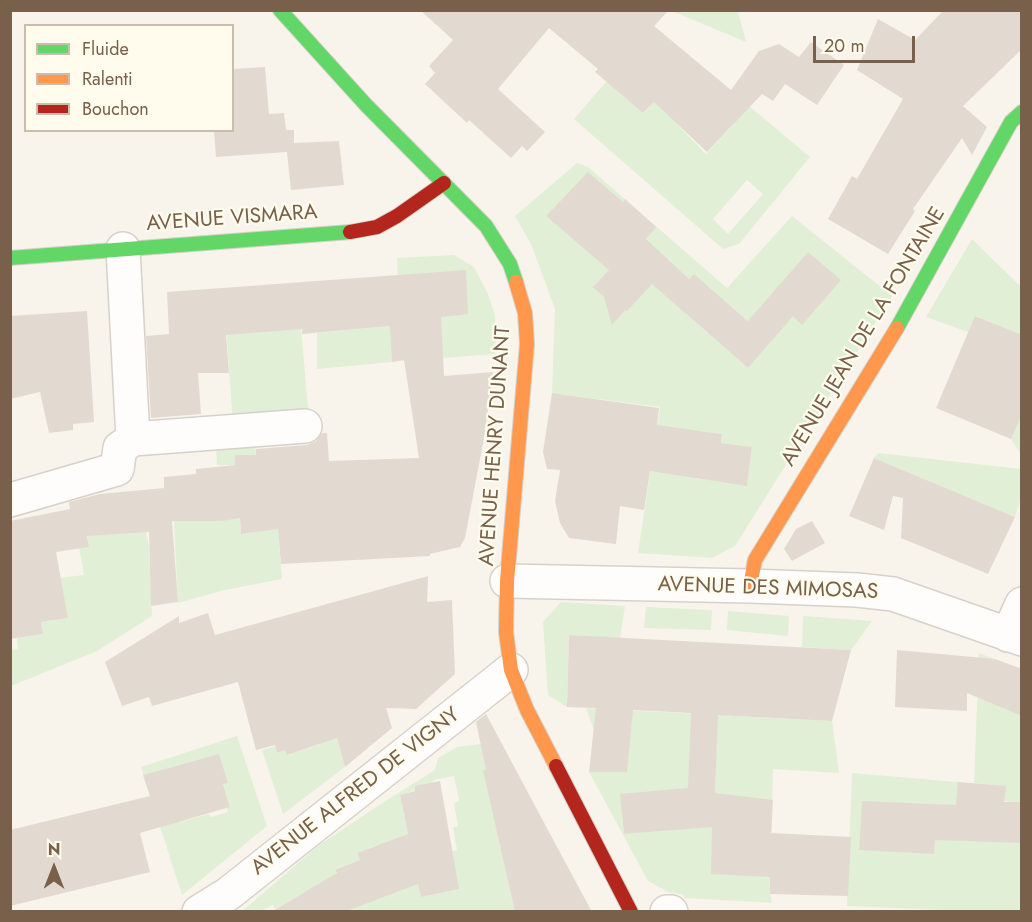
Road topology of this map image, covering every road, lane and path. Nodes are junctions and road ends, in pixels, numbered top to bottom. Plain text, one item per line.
1 (280, 10) edge
2 (1022, 112) edge
3 (444, 183) junction
4 (123, 249) junction
5 (10, 258) edge
6 (305, 426) dead end
7 (133, 439) junction
8 (10, 500) edge
9 (507, 581) junction
10 (750, 586) junction
11 (1022, 604) edge
12 (1015, 637) edge
13 (511, 670) junction
14 (199, 912) edge
15 (631, 912) edge

1 - 3 street, AVENUE HENRY DUNANT
2 - 10 street, AVENUE JEAN DE LA FONTAINE
3 - 4 street, AVENUE VISMARA
3 - 9 street, AVENUE HENRY DUNANT
4 - 5 street, AVENUE VISMARA
4 - 7 street
6 - 7 street
7 - 8 street
9 - 10 street, AVENUE DES MIMOSAS
9 - 13 street, AVENUE HENRY DUNANT
10 - 12 street, AVENUE DES MIMOSAS
11 - 12 street
13 - 14 street, AVENUE ALFRED DE VIGNY
13 - 15 street, AVENUE HENRY DUNANT

